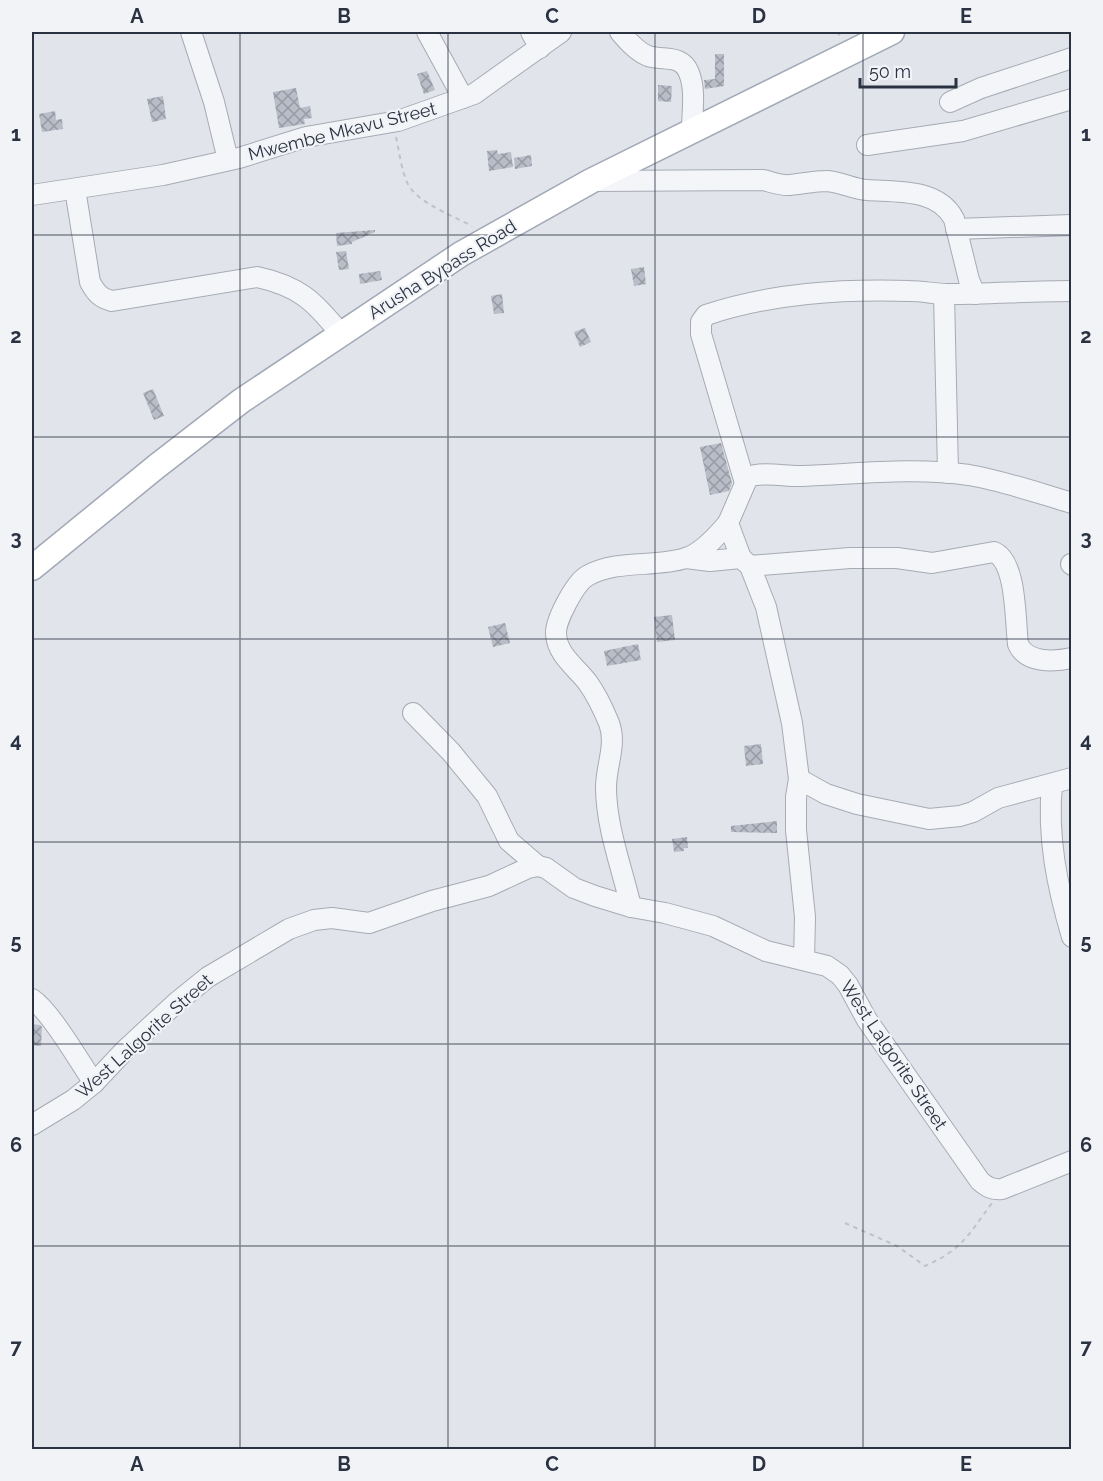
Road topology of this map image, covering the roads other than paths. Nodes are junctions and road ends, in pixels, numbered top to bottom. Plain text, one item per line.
1 (190, 32) edge
2 (427, 32) edge
3 (561, 32) edge
4 (620, 32) edge
5 (892, 32) edge
6 (536, 40) edge
7 (1071, 58) edge
8 (463, 98) junction
9 (1071, 99) edge
10 (950, 102) dead end
11 (692, 129) junction
12 (867, 145) dead end
13 (228, 160) junction
14 (591, 181) junction
15 (75, 189) junction
16 (32, 195) edge
17 (1071, 225) edge
18 (956, 229) junction
19 (1071, 291) edge
20 (944, 294) junction
21 (975, 294) junction
22 (340, 333) junction
23 (948, 473) junction
24 (745, 483) junction
25 (1071, 503) edge
26 (728, 524) junction
27 (686, 558) junction
28 (745, 562) junction
29 (32, 568) edge
30 (1071, 658) edge
31 (413, 712) dead end
32 (799, 778) junction
33 (1071, 778) edge
34 (1052, 784) junction
35 (538, 866) junction
36 (631, 907) junction
37 (1071, 937) edge
38 (804, 960) junction
39 (32, 999) edge
40 (94, 1083) junction
41 (32, 1125) edge
42 (1071, 1161) edge

1 - 13 street
2 - 8 street
3 - 6 street, Mwembe Mkavu Street
4 - 11 street
5 - 11 main road, Arusha Bypass Road
6 - 8 street, Mwembe Mkavu Street
7 - 10 street
8 - 13 street, Mwembe Mkavu Street
9 - 12 street
11 - 14 main road, Arusha Bypass Road
13 - 15 street, Mwembe Mkavu Street
14 - 18 street
14 - 22 main road, Arusha Bypass Road
15 - 16 street, Mwembe Mkavu Street
15 - 22 street
17 - 18 street
18 - 21 street
19 - 21 street
20 - 21 street
20 - 23 street
20 - 24 street
22 - 29 main road, Arusha Bypass Road
23 - 24 street
23 - 25 street
24 - 26 street
26 - 27 street
26 - 28 street
27 - 28 street
27 - 36 street
28 - 30 street
28 - 32 street
31 - 35 street
32 - 34 street
32 - 38 street
33 - 34 street
34 - 37 street
35 - 36 street, West Lalgorite Street
35 - 40 street, West Lalgorite Street
36 - 38 street, West Lalgorite Street
38 - 42 street, West Lalgorite Street
39 - 40 street
40 - 41 street, West Lalgorite Street

